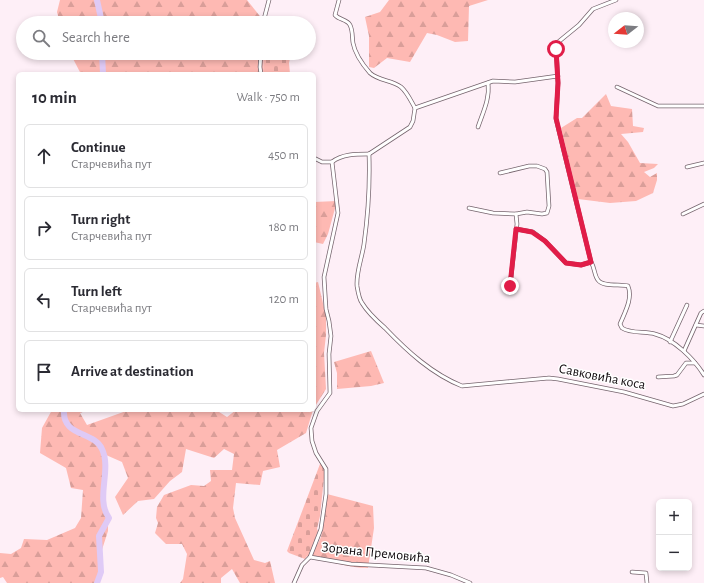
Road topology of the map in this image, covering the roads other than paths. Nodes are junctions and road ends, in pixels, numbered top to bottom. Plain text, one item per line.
1 (269, 0) edge
2 (339, 0) edge
3 (616, 0) edge
4 (265, 16) edge
5 (260, 60) edge
6 (261, 72) edge
7 (558, 76) junction
8 (488, 83) junction
9 (617, 87) dead end
10 (704, 106) edge
11 (415, 108) junction
12 (478, 126) dead end
13 (368, 154) junction
14 (316, 159) edge
15 (332, 162) junction
16 (704, 163) edge
17 (687, 167) dead end
18 (500, 173) dead end
19 (704, 204) edge
20 (469, 208) dead end
21 (516, 214) junction
22 (683, 214) dead end
23 (516, 229) junction
24 (591, 262) junction
25 (510, 286) dead end
26 (687, 305) dead end
27 (704, 311) edge
28 (696, 325) junction
29 (704, 326) edge
30 (670, 342) junction
31 (684, 351) junction
32 (695, 363) junction
33 (704, 375) edge
34 (658, 377) dead end
35 (704, 394) edge
36 (310, 557) junction
37 (632, 572) dead end
38 (294, 583) edge
39 (470, 583) edge
40 (648, 583) edge

1 - 4 street
2 - 11 street
3 - 7 street
5 - 6 street
7 - 8 street
7 - 24 street
8 - 11 street
8 - 12 street
9 - 10 street
11 - 13 street
13 - 15 street
13 - 35 street, Савковића коса
14 - 15 street
15 - 36 street
16 - 17 street
18 - 21 street
19 - 22 street
20 - 21 street
21 - 23 street
23 - 24 street
23 - 25 street
24 - 30 street
26 - 30 street
27 - 28 street
28 - 29 street
28 - 31 street
30 - 31 street
31 - 32 street
32 - 33 street
32 - 34 street
36 - 38 street, Зорана Премовића
36 - 39 street, Зорана Премовића
37 - 40 street

